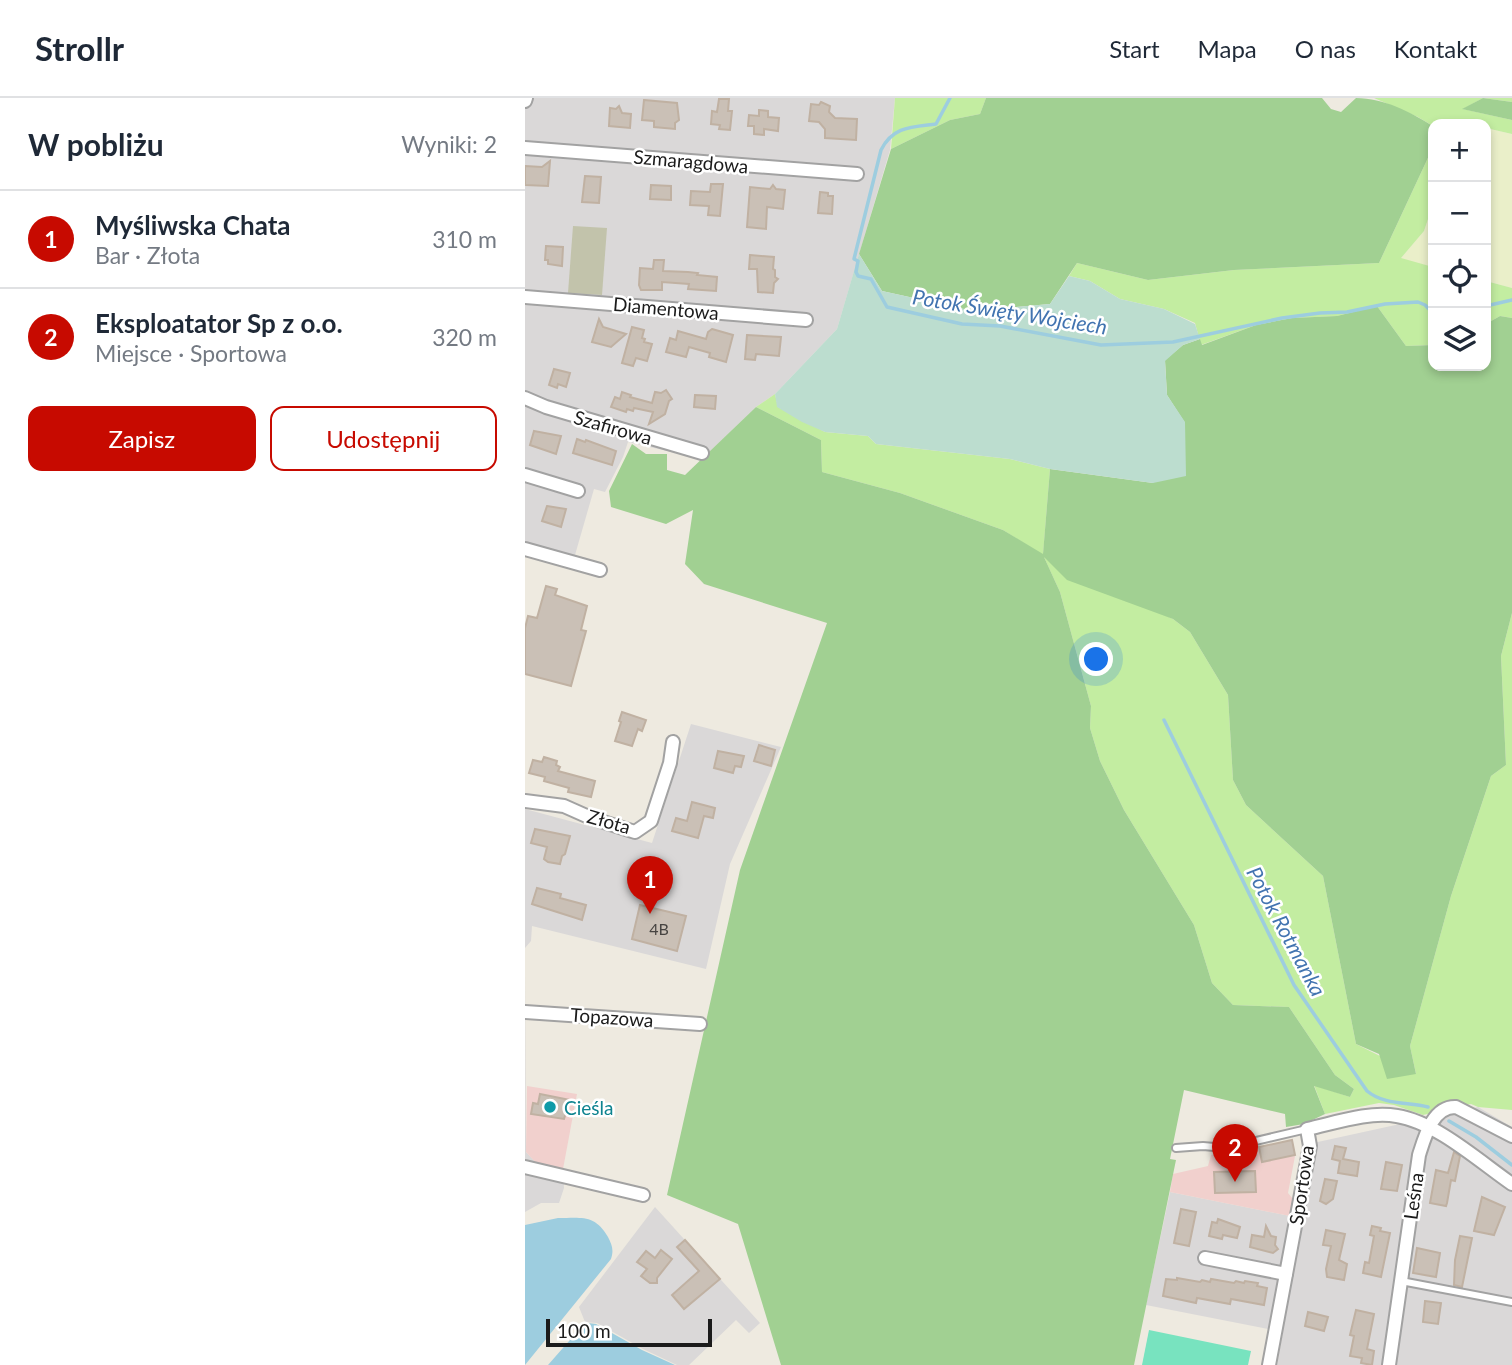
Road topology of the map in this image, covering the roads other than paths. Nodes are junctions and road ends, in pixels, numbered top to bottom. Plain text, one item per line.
1 (525, 148) edge
2 (857, 174) dead end
3 (525, 297) edge
4 (806, 320) dead end
5 (526, 399) edge
6 (702, 453) dead end
7 (525, 475) edge
8 (577, 491) dead end
9 (525, 549) edge
10 (600, 570) dead end
11 (673, 742) dead end
12 (525, 801) edge
13 (525, 1012) edge
14 (700, 1024) dead end
15 (1307, 1129) junction
16 (1429, 1129) junction
17 (1512, 1136) edge
18 (1176, 1148) dead end
19 (525, 1167) edge
20 (1512, 1184) edge
21 (643, 1195) dead end
22 (1205, 1258) dead end
23 (1286, 1274) junction
24 (1401, 1281) junction
25 (1512, 1302) edge
26 (1269, 1365) edge
27 (1389, 1365) edge

1 - 2 street, Szmaragdowa
3 - 4 street, Diamentowa
5 - 6 street, Szafirowa
7 - 8 street
9 - 10 street
11 - 12 street, Złota
13 - 14 street, Topazowa
15 - 16 street, Sportowa
15 - 18 lane
15 - 23 street, Sportowa
16 - 17 street, Leśna
16 - 20 street, Sportowa
16 - 24 street, Leśna
19 - 21 street
22 - 23 street
23 - 26 street, Sportowa
24 - 25 lane
24 - 27 street, Leśna

